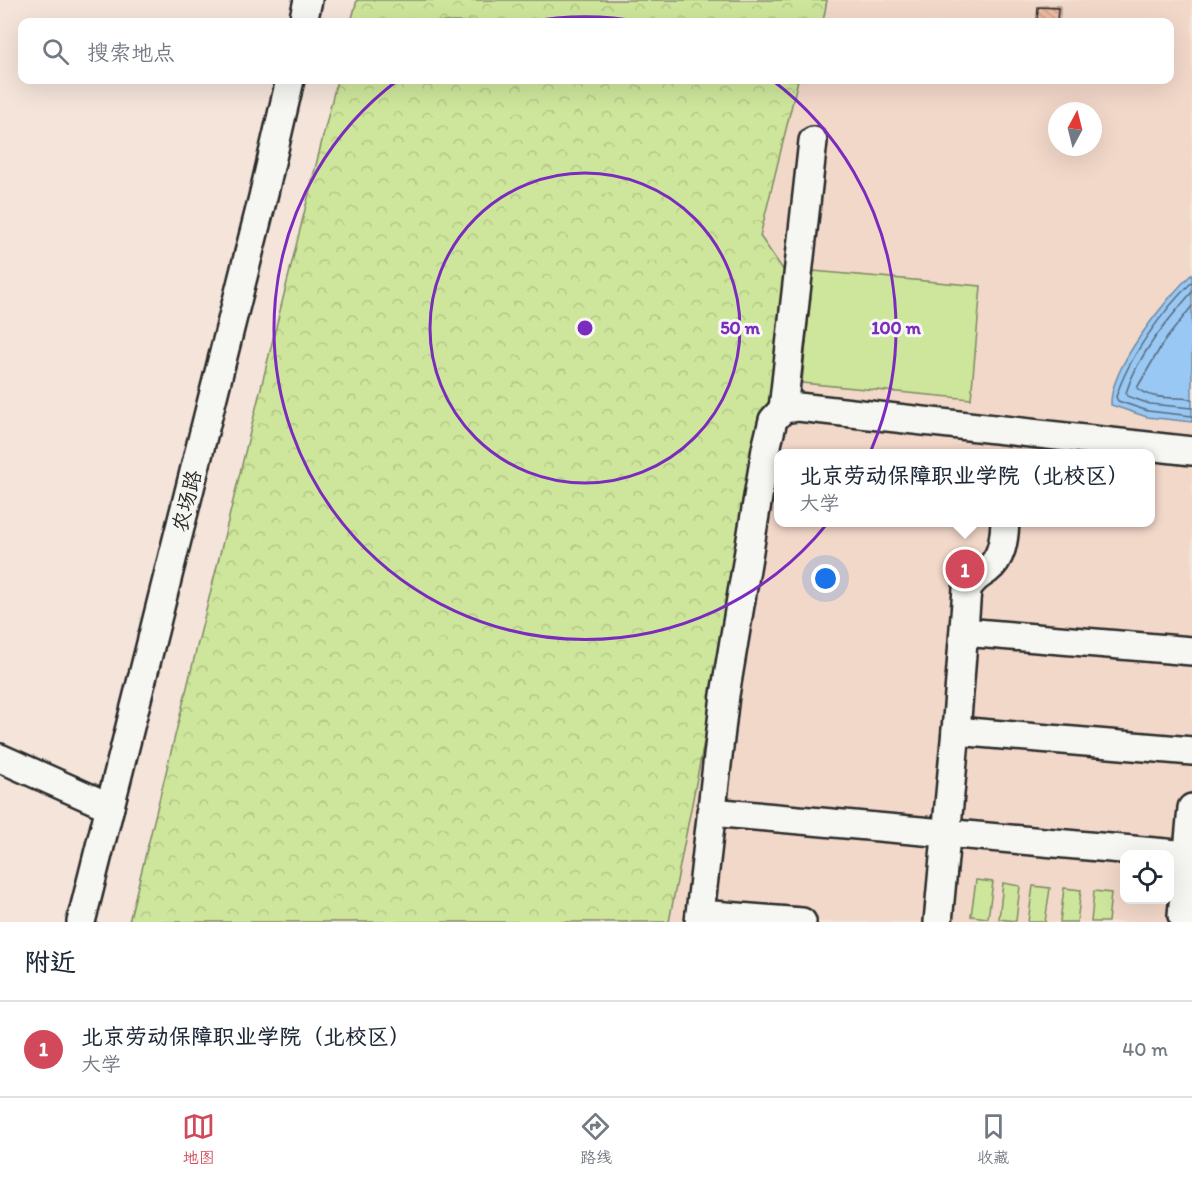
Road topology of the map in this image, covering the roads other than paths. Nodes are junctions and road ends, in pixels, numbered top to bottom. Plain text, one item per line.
1 (308, 0) edge
2 (304, 18) edge
3 (289, 84) edge
4 (813, 141) dead end
5 (783, 409) junction
6 (1013, 443) edge
7 (1147, 449) edge
8 (1155, 449) edge
9 (1192, 451) edge
10 (1005, 527) edge
11 (964, 632) junction
12 (1192, 651) edge
13 (956, 731) junction
14 (1192, 752) edge
15 (0, 758) edge
16 (111, 807) junction
17 (1192, 808) edge
18 (711, 812) junction
19 (946, 833) junction
20 (1188, 855) junction
21 (700, 918) edge
22 (81, 922) edge
23 (802, 922) edge
24 (938, 922) edge
25 (1190, 922) edge

1 - 2 street
3 - 16 street, 农场路
4 - 5 street
5 - 6 street
5 - 18 street
6 - 7 street
8 - 9 street
10 - 11 street
11 - 12 street
11 - 13 street
13 - 14 street
13 - 19 street
15 - 16 street
16 - 22 street, 农场路
17 - 20 street
18 - 19 street
18 - 21 street
19 - 20 street
19 - 24 street
20 - 25 street
21 - 23 street

